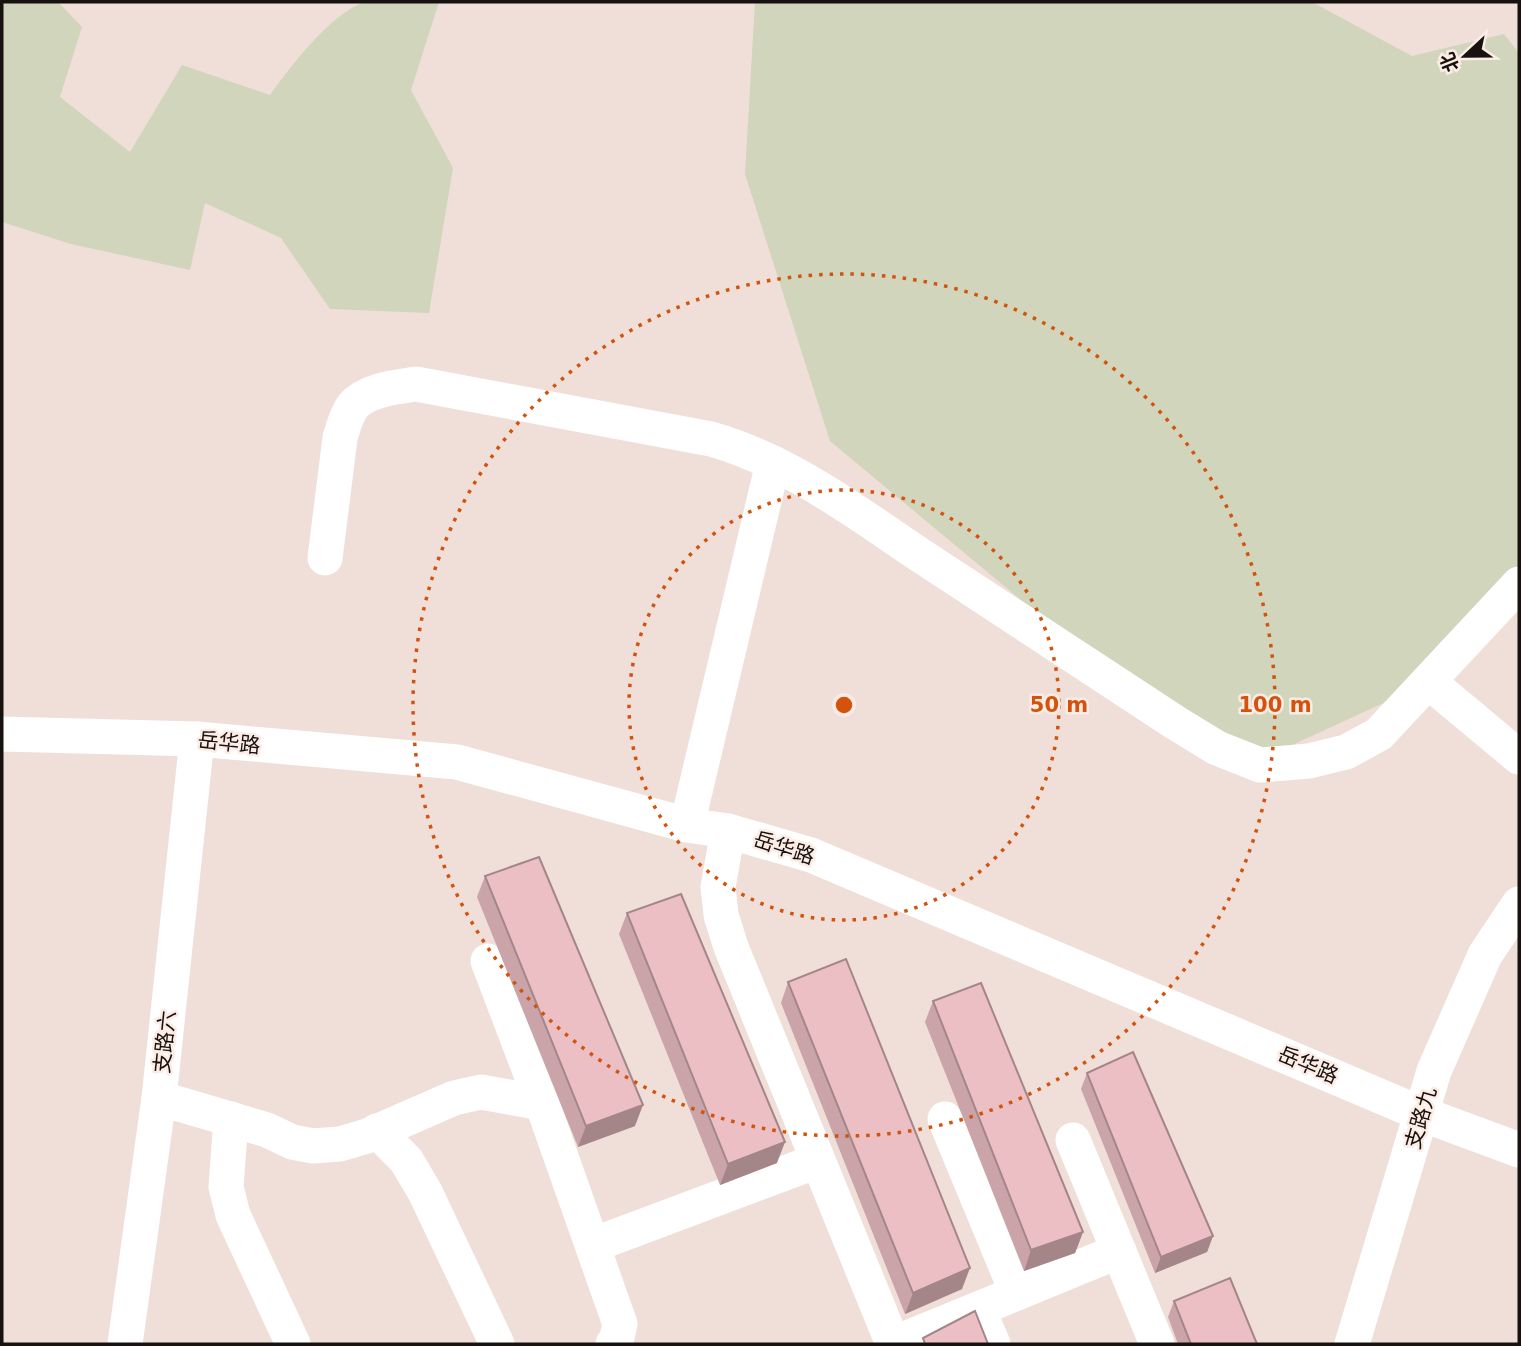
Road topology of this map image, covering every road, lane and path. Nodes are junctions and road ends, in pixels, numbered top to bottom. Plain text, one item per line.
1 (773, 463) junction
2 (325, 558) dead end
3 (1519, 584) edge
4 (1429, 682) junction
5 (2, 734) edge
6 (197, 739) junction
7 (1519, 757) edge
8 (687, 825) junction
9 (728, 831) junction
10 (1519, 904) edge
11 (488, 961) dead end
12 (159, 1098) junction
13 (542, 1103) junction
14 (1422, 1114) junction
15 (231, 1119) junction
16 (945, 1119) dead end
17 (377, 1131) junction
18 (1073, 1140) dead end
19 (1519, 1150) edge
20 (817, 1161) junction
21 (593, 1245) junction
22 (1119, 1251) junction
23 (1017, 1293) junction
24 (978, 1309) junction
25 (125, 1344) edge
26 (293, 1344) edge
27 (497, 1344) edge
28 (613, 1344) edge
29 (893, 1344) edge
30 (993, 1344) edge
31 (1157, 1344) edge
32 (1352, 1344) edge

1 - 2 street
1 - 4 street
1 - 8 street
3 - 4 street
4 - 7 street
5 - 6 street, 岳华路
6 - 8 street, 岳华路
6 - 12 street, 支路六
8 - 9 street, 岳华路
9 - 14 street, 岳华路
9 - 20 street
10 - 14 street, 支路九
11 - 13 street
12 - 15 street
12 - 25 street, 支路六
13 - 17 street
13 - 21 street
14 - 19 street, 岳华路
14 - 32 street, 支路九
15 - 17 street
15 - 26 street
16 - 23 street
17 - 27 street
18 - 22 street
20 - 21 street
20 - 29 street
21 - 28 street
22 - 23 street
22 - 31 street
23 - 24 street
24 - 29 street
24 - 30 street

